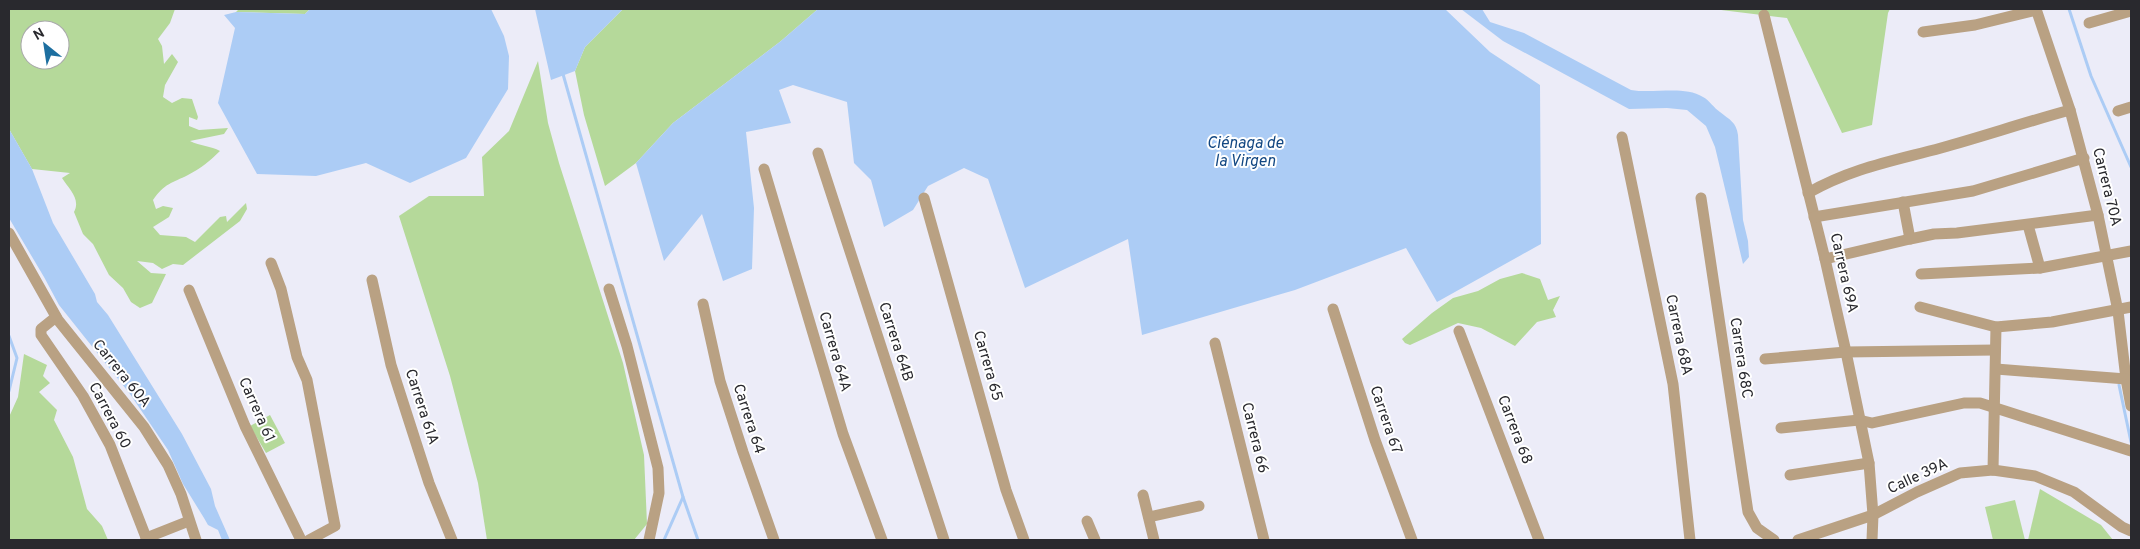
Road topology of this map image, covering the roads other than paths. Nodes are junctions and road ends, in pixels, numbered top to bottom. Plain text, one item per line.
1 (2036, 9) edge
2 (2131, 11) edge
3 (1764, 15) dead end
4 (2089, 23) dead end
5 (1923, 32) dead end
6 (2131, 108) edge
7 (2070, 110) junction
8 (2118, 111) dead end
9 (1622, 137) dead end
10 (818, 152) dead end
11 (2084, 158) junction
12 (764, 169) dead end
13 (1808, 193) junction
14 (924, 198) dead end
15 (1701, 198) dead end
16 (1903, 202) junction
17 (2098, 215) junction
18 (1814, 217) junction
19 (2028, 225) junction
20 (9, 233) edge
21 (1910, 239) junction
22 (2131, 251) edge
23 (2107, 256) junction
24 (1825, 259) junction
25 (271, 263) dead end
26 (2040, 268) junction
27 (1921, 274) dead end
28 (372, 280) dead end
29 (609, 289) dead end
30 (189, 290) dead end
31 (703, 304) dead end
32 (1920, 308) dead end
33 (2131, 308) edge
34 (1333, 309) dead end
35 (2118, 311) junction
36 (56, 317) junction
37 (1996, 327) junction
38 (1459, 331) dead end
39 (1215, 343) dead end
40 (1995, 350) junction
41 (1846, 352) junction
42 (1764, 359) dead end
43 (1996, 369) junction
44 (2126, 380) junction
45 (2131, 406) edge
46 (1995, 408) junction
47 (1859, 420) junction
48 (1781, 428) dead end
49 (2131, 451) edge
50 (1869, 463) junction
51 (1993, 470) junction
52 (1790, 475) dead end
53 (1143, 494) dead end
54 (1199, 506) dead end
55 (1873, 515) junction
56 (1149, 517) junction
57 (1087, 520) dead end
58 (189, 522) junction
59 (2131, 531) edge
60 (147, 539) edge
61 (196, 540) edge
62 (302, 540) edge
63 (309, 540) edge
64 (452, 540) edge
65 (649, 540) edge
66 (774, 540) edge
67 (882, 540) edge
68 (944, 540) edge
69 (1024, 540) edge
70 (1095, 540) edge
71 (1154, 540) edge
72 (1264, 540) edge
73 (1412, 540) edge
74 (1539, 540) edge
75 (1690, 540) edge
76 (1774, 540) edge
77 (1798, 540) edge
78 (1872, 540) edge

1 - 5 street
1 - 7 street, Carrera 70A
2 - 4 street
3 - 13 street, Carrera 69A
6 - 8 street
7 - 11 street, Carrera 70A
7 - 13 street
9 - 75 street, Carrera 68A
10 - 68 street, Carrera 64B
11 - 16 street
11 - 17 street, Carrera 70A
12 - 67 street, Carrera 64A
13 - 18 street, Carrera 69A
14 - 69 street, Carrera 65
15 - 76 street, Carrera 68C
16 - 18 street
16 - 21 street
17 - 19 street
17 - 23 street, Carrera 70A
18 - 24 street, Carrera 69A
19 - 21 street
19 - 26 street
20 - 36 street, Carrera 60A
21 - 24 street
22 - 23 street
23 - 26 street
23 - 35 street, Carrera 70A
24 - 41 street, Carrera 69A
25 - 63 street
26 - 27 street
28 - 64 street, Carrera 61A
29 - 65 street
30 - 62 street, Carrera 61
31 - 66 street, Carrera 64
32 - 37 street
33 - 35 street
34 - 73 street, Carrera 67
35 - 37 street
35 - 44 street, Carrera 70A
36 - 58 street, Carrera 60A
36 - 60 street, Carrera 60
37 - 40 street
38 - 74 street, Carrera 68
39 - 72 street, Carrera 66
40 - 41 street
40 - 43 street
41 - 42 street
41 - 47 street, Carrera 69A
43 - 44 street
43 - 46 street
44 - 45 street, Carrera 70A
46 - 47 street
46 - 49 street
46 - 51 street
47 - 48 street
47 - 50 street, Carrera 69A
50 - 52 street
50 - 55 street, Carrera 69A
51 - 55 street, Calle 39A
51 - 59 street, Calle 39A
53 - 56 street
54 - 56 street
55 - 77 street, Calle 39A
55 - 78 street, Carrera 69A
56 - 71 street
57 - 70 street
58 - 60 street
58 - 61 street, Carrera 60A

